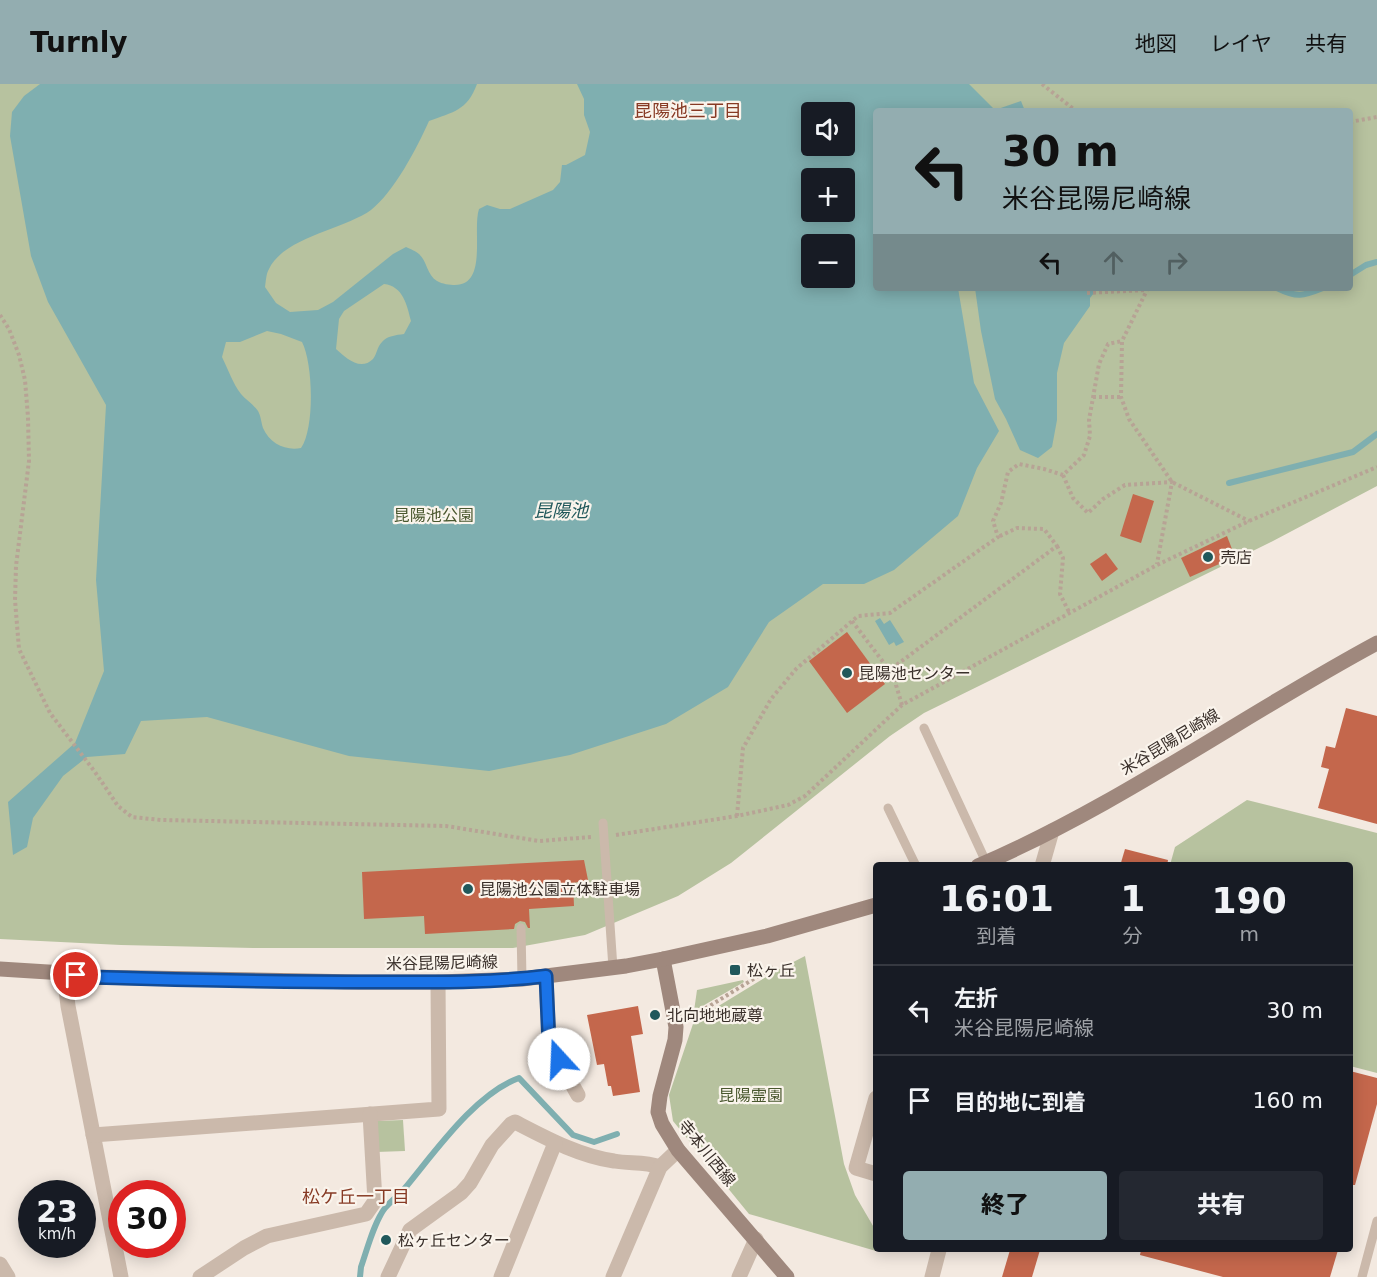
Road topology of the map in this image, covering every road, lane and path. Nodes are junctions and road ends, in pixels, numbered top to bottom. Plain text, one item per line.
1 (1042, 84) edge
2 (1072, 108) edge
3 (1377, 117) edge
4 (1353, 121) edge
5 (1086, 291) edge
6 (1123, 291) edge
7 (1146, 291) edge
8 (0, 315) edge
9 (1122, 341) junction
10 (1121, 397) junction
11 (1094, 398) junction
12 (1377, 467) edge
13 (1063, 475) junction
14 (1172, 482) junction
15 (1249, 521) junction
16 (998, 537) junction
17 (1057, 546) junction
18 (1157, 565) junction
19 (1070, 612) junction
20 (852, 621) junction
21 (1377, 643) edge
22 (896, 672) junction
23 (902, 705) junction
24 (924, 728) dead end
25 (888, 808) dead end
26 (737, 816) junction
27 (603, 823) dead end
28 (1052, 831) junction
29 (604, 837) junction
30 (914, 862) edge
31 (981, 862) edge
32 (986, 862) edge
33 (1043, 862) edge
34 (873, 906) edge
35 (521, 928) dead end
36 (663, 959) junction
37 (773, 967) dead end
38 (613, 968) junction
39 (0, 969) edge
40 (64, 973) junction
41 (546, 976) junction
42 (522, 979) junction
43 (438, 982) junction
44 (689, 1018) dead end
45 (559, 1059) junction
46 (542, 1068) dead end
47 (578, 1095) dead end
48 (873, 1108) edge
49 (370, 1114) junction
50 (93, 1135) junction
51 (555, 1143) junction
52 (678, 1150) junction
53 (660, 1167) junction
54 (873, 1173) edge
55 (1377, 1221) edge
56 (756, 1239) junction
57 (938, 1252) edge
58 (0, 1264) edge
59 (8, 1277) edge
60 (121, 1277) edge
61 (200, 1277) edge
62 (388, 1277) edge
63 (501, 1277) edge
64 (613, 1277) edge
65 (739, 1277) edge
66 (787, 1277) edge
67 (932, 1277) edge
68 (1362, 1277) edge

1 - 2 path
3 - 4 path
5 - 6 path
7 - 9 path
8 - 29 path
9 - 10 path
9 - 11 path
10 - 11 path
10 - 14 path
11 - 13 path
12 - 15 path
13 - 14 path
13 - 16 path
14 - 15 path
14 - 18 path
15 - 18 path
16 - 17 path
16 - 20 path
17 - 19 path
17 - 22 path
18 - 19 path
19 - 23 path
20 - 22 path
20 - 26 path
21 - 28 main road, 米谷昆陽尼崎線
22 - 23 path
23 - 26 path
24 - 31 lane
25 - 30 lane
26 - 29 path
27 - 29 lane
28 - 32 main road, 米谷昆陽尼崎線
28 - 33 street
29 - 38 lane
34 - 36 main road, 米谷昆陽尼崎線
35 - 42 lane
36 - 38 main road, 米谷昆陽尼崎線
36 - 52 main road, 寺本川西線
37 - 44 path
38 - 41 main road, 米谷昆陽尼崎線
39 - 40 main road, 米谷昆陽尼崎線
40 - 43 main road, 米谷昆陽尼崎線
40 - 50 street
41 - 42 main road, 米谷昆陽尼崎線
41 - 45 street
42 - 43 main road, 米谷昆陽尼崎線
43 - 49 street
45 - 46 street
45 - 47 street
48 - 54 street
49 - 50 street
49 - 61 street
50 - 60 street
51 - 53 street
51 - 62 street
51 - 63 street
52 - 53 street
52 - 56 main road, 寺本川西線
53 - 64 street
55 - 68 lane
56 - 65 street
56 - 66 main road, 寺本川西線
57 - 67 street
58 - 59 street

